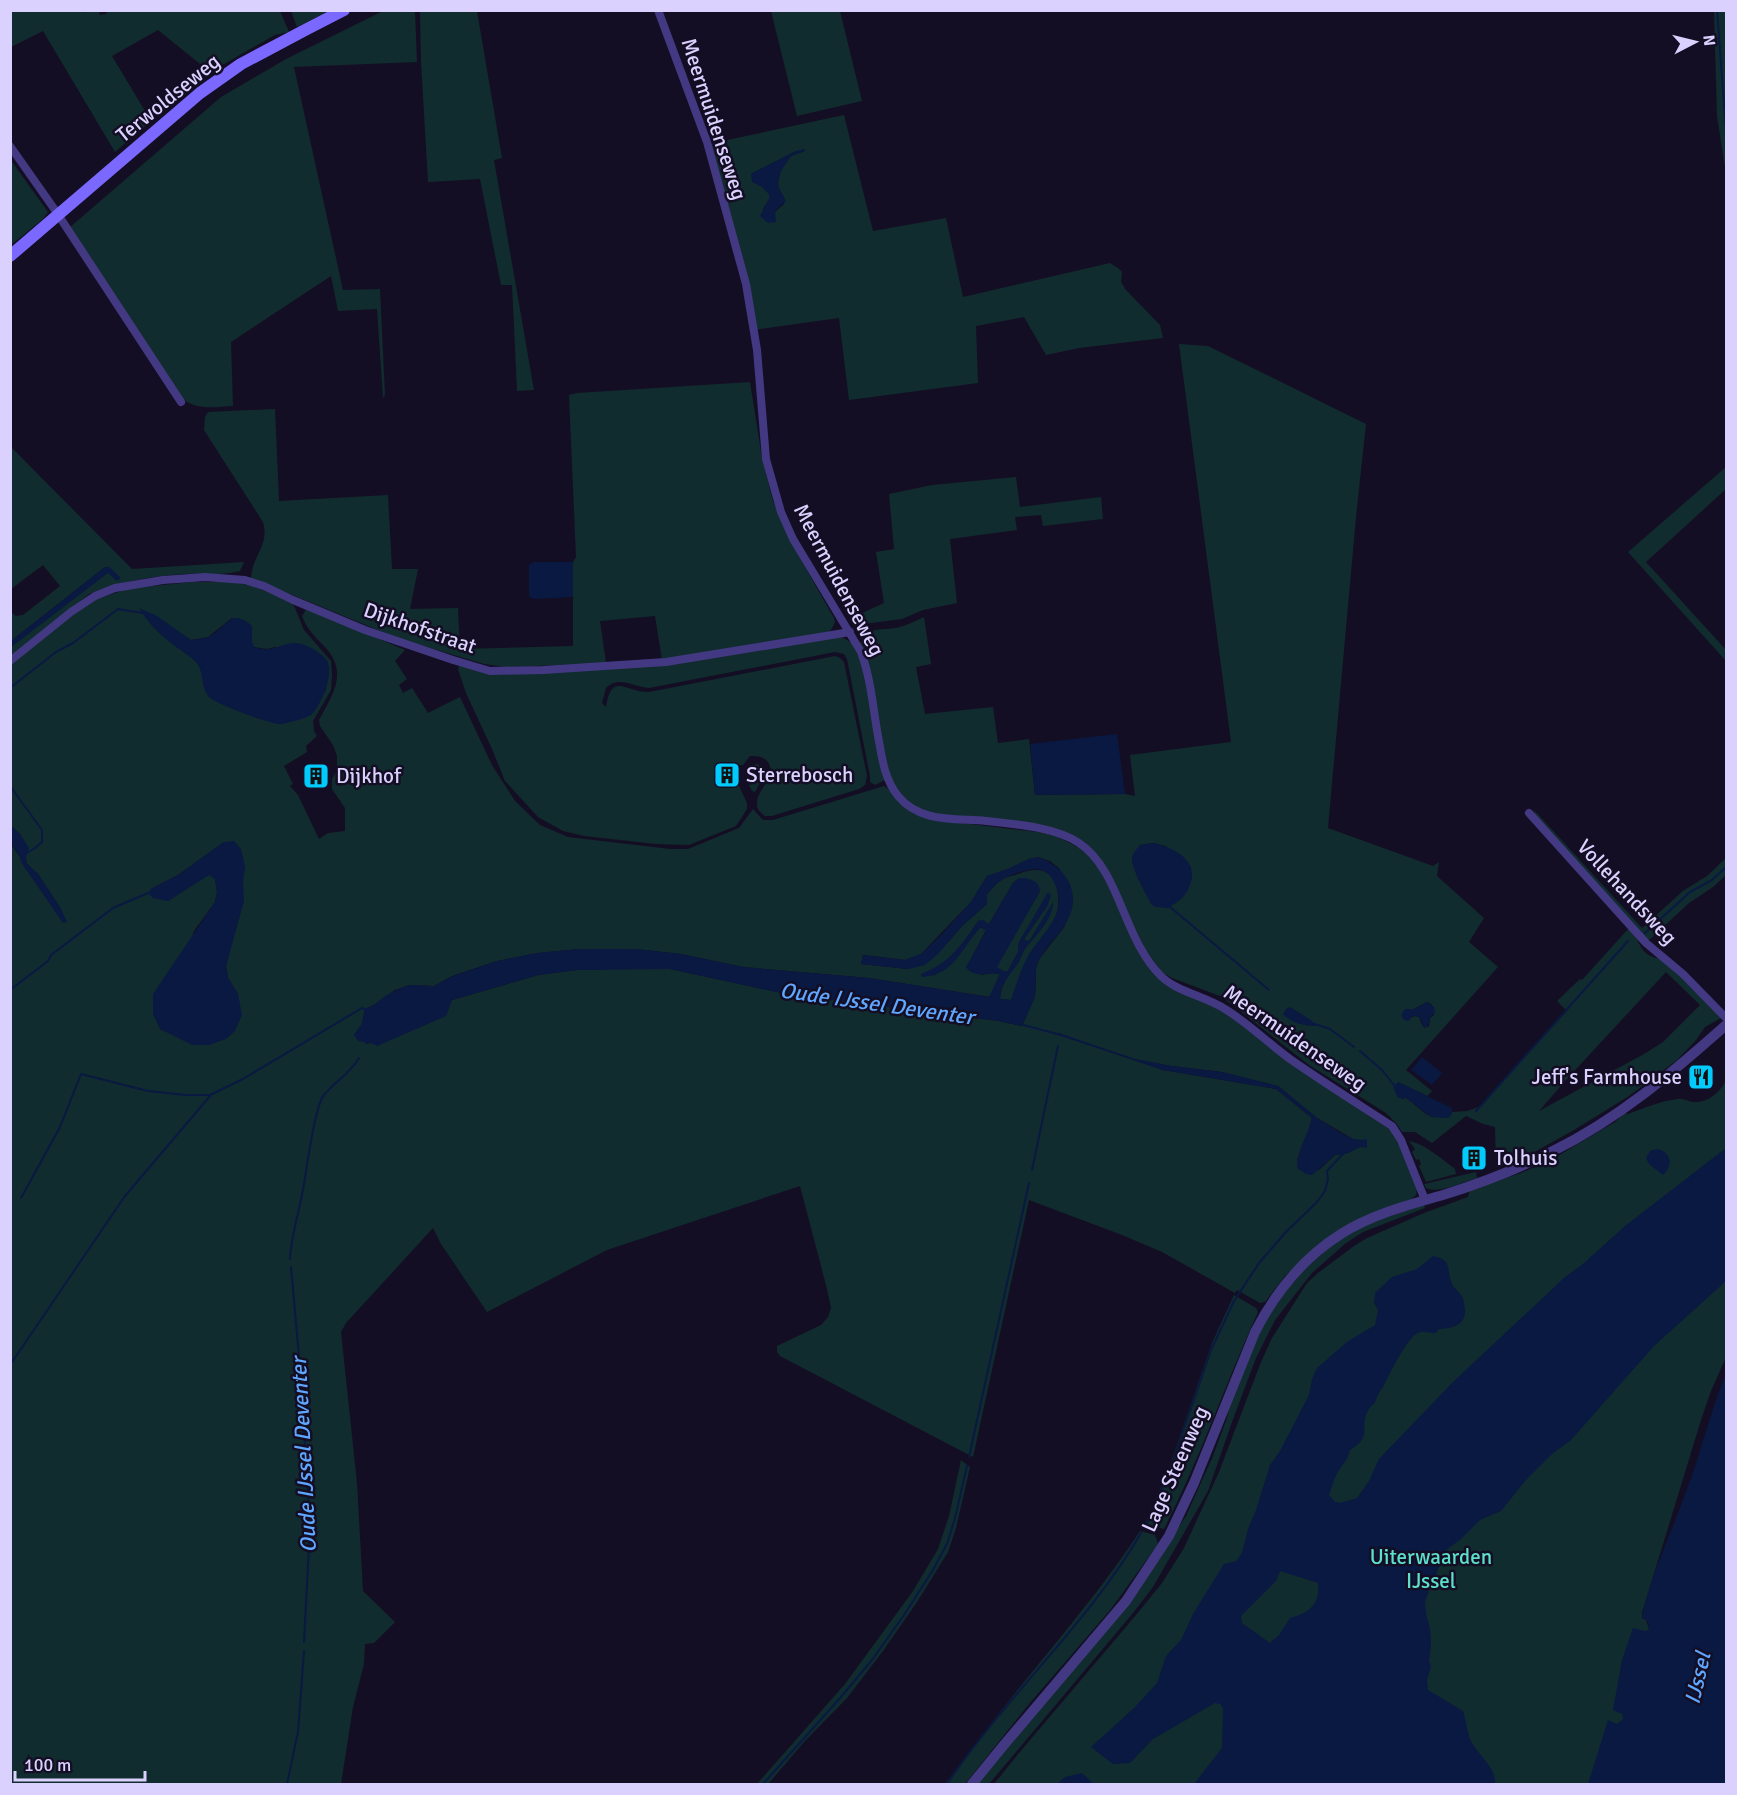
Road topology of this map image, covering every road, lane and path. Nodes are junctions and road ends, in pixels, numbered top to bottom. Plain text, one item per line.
1 (344, 10) edge
2 (658, 10) edge
3 (10, 146) edge
4 (58, 215) junction
5 (10, 256) edge
6 (181, 402) dead end
7 (850, 632) junction
8 (10, 662) edge
9 (1529, 813) dead end
10 (1726, 1018) edge
11 (1726, 1025) edge
12 (1425, 1200) junction
13 (972, 1785) edge

1 - 4 main road, Terwoldseweg
2 - 7 street, Meermuidenseweg
3 - 4 street
4 - 5 main road, Terwoldseweg
4 - 6 street
7 - 8 street, Dijkhofstraat
7 - 12 street, Meermuidenseweg
9 - 10 street, Vollehandsweg
11 - 12 street, Lage Steenweg
12 - 13 street, Lage Steenweg

